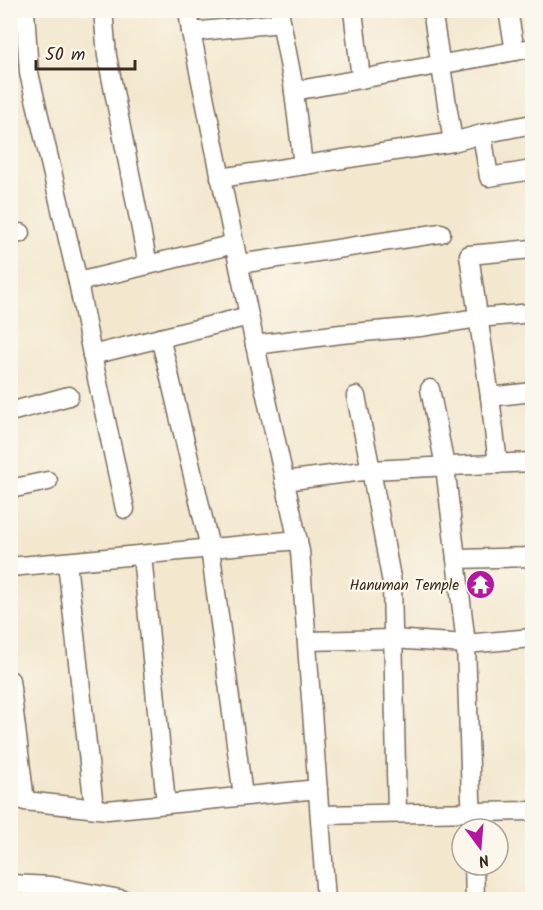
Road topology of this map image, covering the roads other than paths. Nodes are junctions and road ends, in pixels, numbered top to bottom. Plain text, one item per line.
1 (25, 10) edge
2 (103, 10) edge
3 (188, 10) edge
4 (353, 10) edge
5 (432, 10) edge
6 (508, 10) edge
7 (280, 17) edge
8 (190, 32) junction
9 (524, 50) edge
10 (440, 65) junction
11 (361, 79) junction
12 (294, 91) junction
13 (532, 124) edge
14 (482, 134) junction
15 (453, 142) junction
16 (303, 165) junction
17 (532, 170) edge
18 (220, 178) junction
19 (441, 233) dead end
20 (234, 244) junction
21 (532, 249) edge
22 (239, 264) junction
23 (148, 265) junction
24 (78, 282) junction
25 (532, 313) edge
26 (249, 316) junction
27 (478, 318) junction
28 (160, 338) junction
29 (255, 345) junction
30 (92, 355) junction
31 (430, 388) dead end
32 (532, 392) edge
33 (69, 396) dead end
34 (356, 396) dead end
35 (490, 397) junction
36 (10, 412) edge
37 (532, 462) edge
38 (498, 464) junction
39 (445, 466) junction
40 (371, 470) junction
41 (48, 481) dead end
42 (284, 481) junction
43 (10, 489) edge
44 (125, 509) dead end
45 (298, 540) junction
46 (210, 548) junction
47 (142, 555) junction
48 (532, 557) edge
49 (456, 559) junction
50 (67, 562) junction
51 (10, 567) edge
52 (532, 638) edge
53 (393, 639) junction
54 (307, 641) junction
55 (466, 644) junction
56 (10, 680) edge
57 (318, 789) junction
58 (243, 796) junction
59 (166, 804) junction
60 (94, 808) junction
61 (532, 811) edge
62 (397, 813) junction
63 (320, 814) junction
64 (472, 817) edge
65 (492, 817) edge
66 (450, 818) edge
67 (474, 877) edge
68 (10, 884) edge
69 (125, 900) edge
70 (326, 900) edge
71 (475, 900) edge

1 - 24 street
2 - 23 street
3 - 8 street
4 - 11 street
5 - 10 street
6 - 9 street
7 - 8 street
7 - 12 street
8 - 18 street
9 - 10 street
10 - 11 street
10 - 15 street
11 - 12 street
12 - 16 street
13 - 14 street
14 - 15 street
14 - 17 street
15 - 16 street
16 - 18 street
18 - 20 street
19 - 22 street
20 - 22 street
20 - 23 street
21 - 27 street
22 - 26 street
23 - 24 street
24 - 30 street
25 - 27 street
26 - 28 street
26 - 29 street
27 - 29 street
27 - 35 street
28 - 30 street
28 - 46 street
29 - 42 street
30 - 44 street
31 - 39 street
32 - 35 street
33 - 36 street
34 - 40 street
35 - 38 street
37 - 38 street
38 - 39 street
39 - 40 street
39 - 49 street
40 - 42 street
40 - 53 street
41 - 43 street
42 - 45 street
45 - 46 street
45 - 54 street
46 - 47 street
46 - 58 street
47 - 50 street
47 - 59 street
48 - 49 street
49 - 55 street
50 - 51 street
50 - 60 street
52 - 55 street
53 - 54 street
53 - 55 street
53 - 62 street
54 - 57 street
55 - 64 street
56 - 60 street
57 - 58 street
57 - 63 street
58 - 59 street
59 - 60 street
61 - 65 street
62 - 63 street
62 - 66 street
63 - 70 street
67 - 71 street
68 - 69 street

